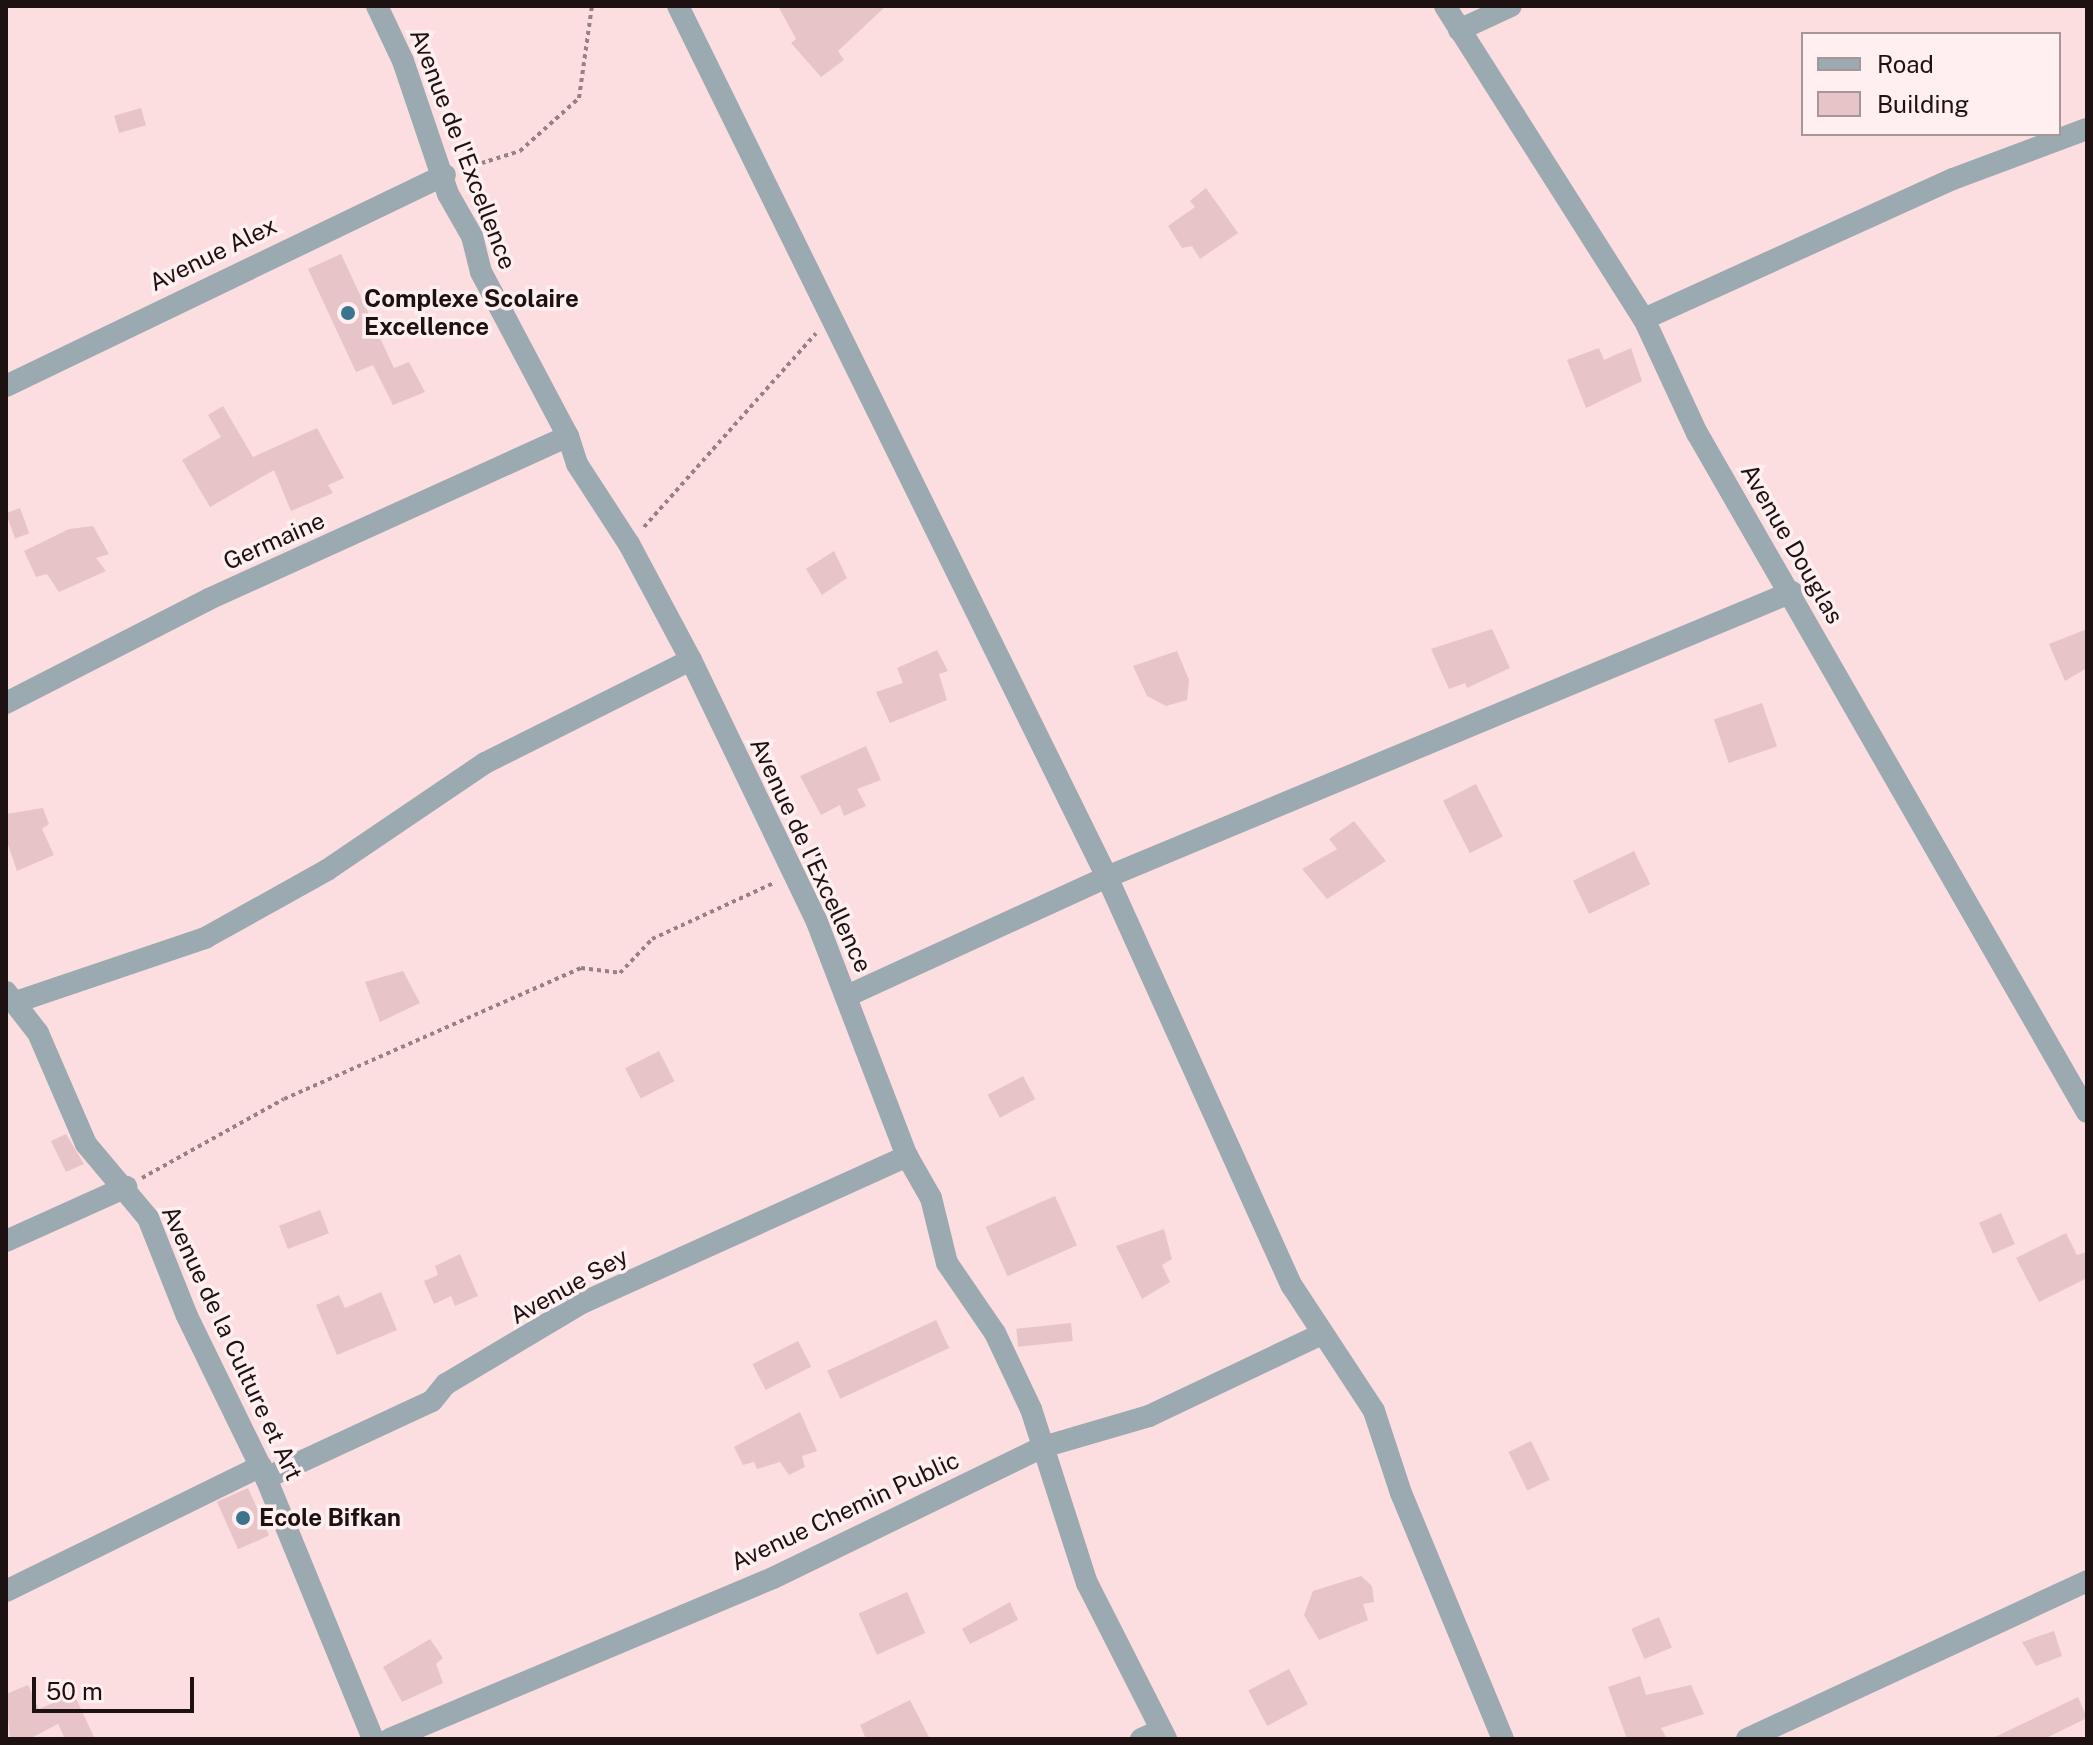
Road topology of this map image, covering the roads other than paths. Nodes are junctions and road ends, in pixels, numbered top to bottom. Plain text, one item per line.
1 (377, 6) edge
2 (678, 6) edge
3 (1445, 6) edge
4 (1511, 6) edge
5 (1459, 30) junction
6 (2087, 129) edge
7 (445, 175) junction
8 (1644, 319) junction
9 (6, 386) edge
10 (568, 436) junction
11 (1792, 592) junction
12 (691, 660) junction
13 (6, 703) edge
14 (1107, 877) junction
15 (847, 996) junction
16 (11, 997) edge
17 (2087, 1112) edge
18 (907, 1156) junction
19 (126, 1187) junction
20 (6, 1241) edge
21 (1322, 1334) junction
22 (1043, 1447) junction
23 (264, 1472) junction
24 (2087, 1581) edge
25 (6, 1591) edge
26 (1156, 1736) edge
27 (373, 1739) edge
28 (390, 1739) edge
29 (1503, 1739) edge
30 (1747, 1739) edge

1 - 7 street, Avenue de l'Excellence
2 - 14 street
3 - 5 street, Avenue Douglas
4 - 5 street
5 - 8 street, Avenue Douglas
6 - 8 street
7 - 9 street, Avenue Alex
7 - 10 street, Avenue de l'Excellence
8 - 11 street, Avenue Douglas
10 - 12 street, Avenue de l'Excellence
10 - 13 street, Germaine
11 - 14 street
11 - 17 street, Avenue Douglas
12 - 15 street, Avenue de l'Excellence
12 - 16 street
14 - 15 street
14 - 21 street
15 - 18 street, Avenue de l'Excellence
16 - 19 street, Avenue de la Culture et Art
18 - 22 street, Avenue de l'Excellence
18 - 23 street, Avenue Sey
19 - 20 street
19 - 23 street, Avenue de la Culture et Art
21 - 22 street, Avenue Chemin Public
21 - 29 street
22 - 26 street, Avenue de l'Excellence
22 - 28 street, Avenue Chemin Public
23 - 25 street, Avenue Sey
23 - 27 street, Avenue de la Culture et Art
24 - 30 street

